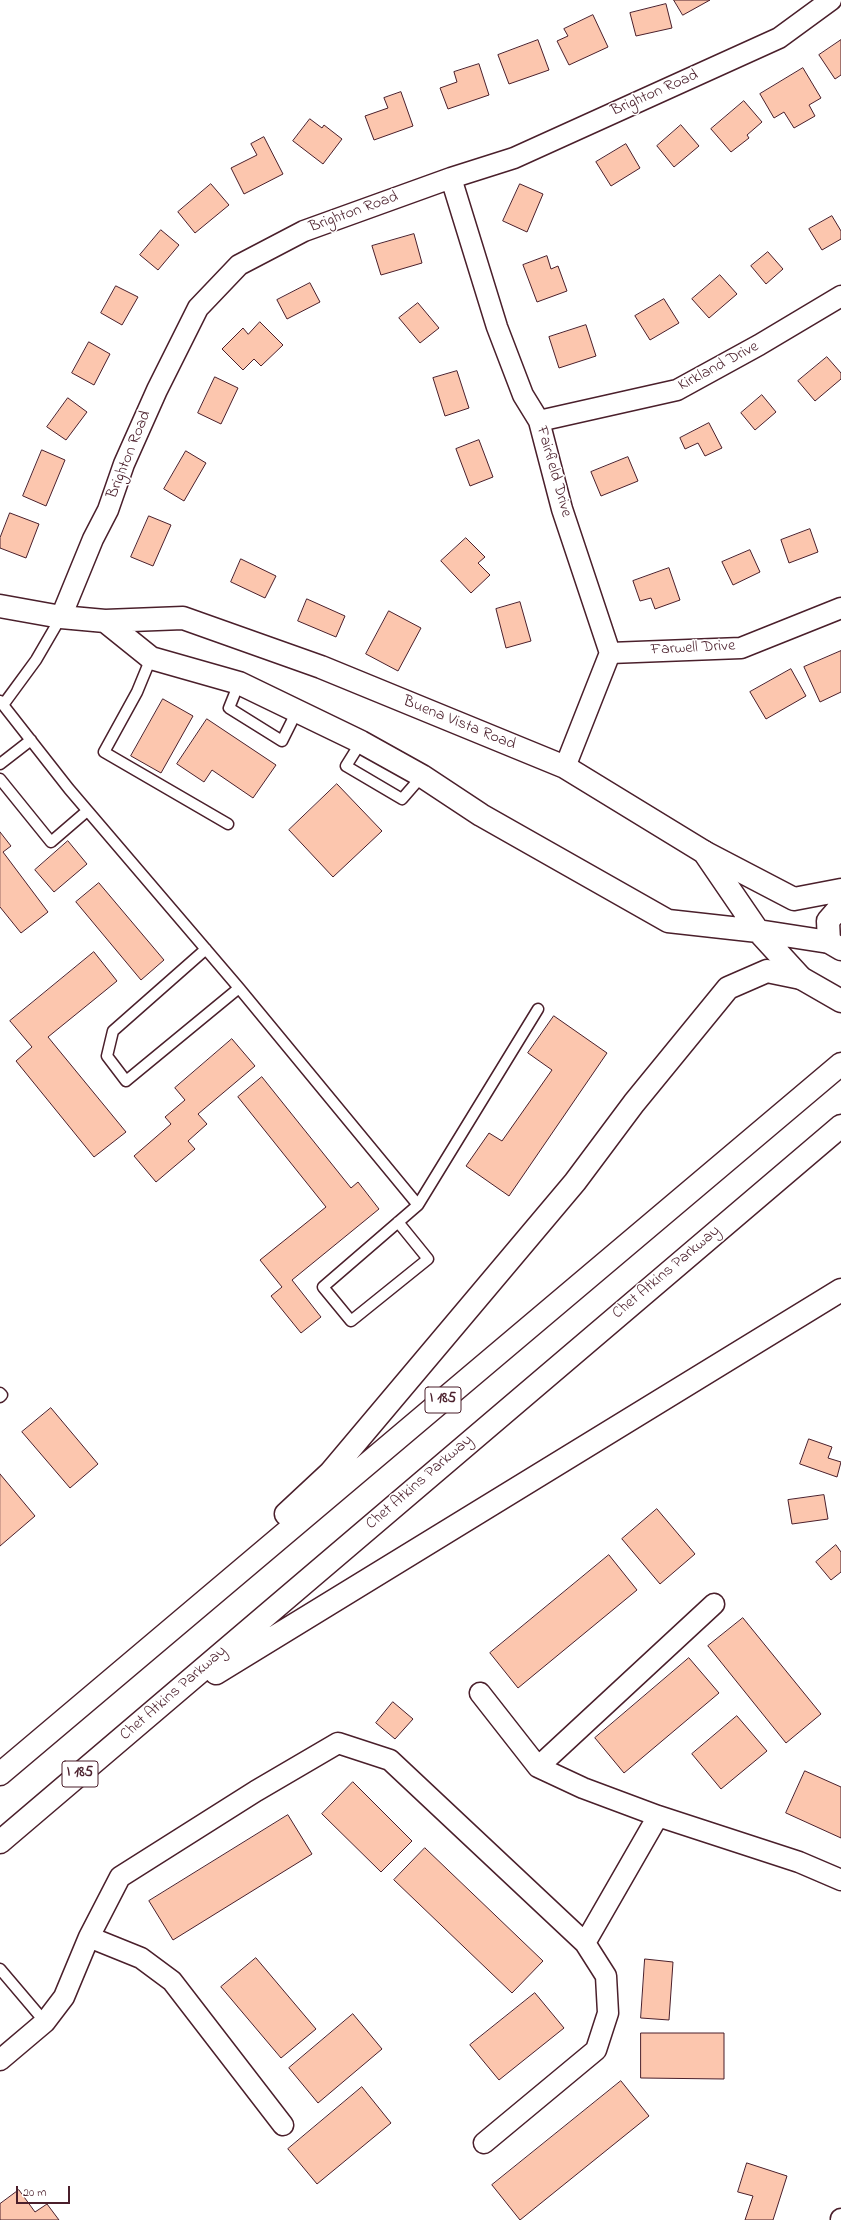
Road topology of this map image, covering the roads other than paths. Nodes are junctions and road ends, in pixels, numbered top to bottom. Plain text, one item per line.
1 (831, 0) edge
2 (451, 178) junction
3 (841, 296) edge
4 (539, 421) junction
5 (0, 606) edge
6 (841, 608) edge
7 (61, 617) junction
8 (105, 620) junction
9 (610, 653) junction
10 (151, 658) junction
11 (239, 683) junction
12 (2, 703) edge
13 (297, 711) junction
14 (31, 740) junction
15 (361, 742) junction
16 (0, 764) edge
17 (565, 767) junction
18 (422, 776) junction
19 (0, 779) edge
20 (87, 810) junction
21 (228, 824) dead end
22 (704, 852) junction
23 (841, 890) edge
24 (841, 906) edge
25 (758, 932) junction
26 (835, 946) edge
27 (206, 950) junction
28 (801, 978) junction
29 (239, 988) junction
30 (841, 1001) edge
31 (538, 1009) dead end
32 (841, 1064) edge
33 (841, 1126) edge
34 (418, 1205) junction
35 (398, 1222) junction
36 (841, 1290) edge
37 (0, 1393) edge
38 (0, 1397) edge
39 (714, 1604) dead end
40 (100, 1690) junction
41 (480, 1693) dead end
42 (160, 1707) junction
43 (538, 1767) junction
44 (0, 1774) edge
45 (658, 1816) junction
46 (0, 1842) edge
47 (841, 1880) edge
48 (89, 1937) junction
49 (585, 1943) junction
50 (0, 1969) edge
51 (45, 2022) junction
52 (0, 2060) edge
53 (283, 2125) dead end
54 (484, 2143) dead end

1 - 2 street, Brighton Road
2 - 4 street, Fairfield Drive
2 - 7 street, Brighton Road
3 - 4 street, Kirkland Drive
4 - 9 street, Fairfield Drive
5 - 7 main road, Buena Vista Road
6 - 9 street, Farwell Drive
7 - 8 main road, Buena Vista Road
7 - 12 lane
8 - 10 main road
8 - 17 main road, Buena Vista Road
9 - 17 street
10 - 11 main road
10 - 21 lane
11 - 13 main road
11 - 13 lane
12 - 14 lane
13 - 15 main road
14 - 16 lane
14 - 20 lane
15 - 18 main road
15 - 18 lane
17 - 22 main road, Buena Vista Road
18 - 25 main road
19 - 20 lane
20 - 27 lane
22 - 23 main road
22 - 25 main road, Buena Vista Road
24 - 26 main road
25 - 26 main road
25 - 28 main road, Buena Vista Road
27 - 29 lane
27 - 29 lane
28 - 30 main road, Buena Vista Road
28 - 40 main road
29 - 34 lane
31 - 34 lane
32 - 40 main road, I 185
33 - 42 main road, Chet Atkins Parkway / I 185
34 - 35 lane
35 - 35 lane
36 - 42 main road
37 - 38 lane
39 - 43 street
40 - 44 main road, I 185
41 - 43 street
42 - 46 main road, Chet Atkins Parkway / I 185
43 - 45 street
45 - 47 street
45 - 49 street
48 - 49 street
48 - 51 street
48 - 53 street
49 - 54 street
50 - 51 lane
51 - 52 street

